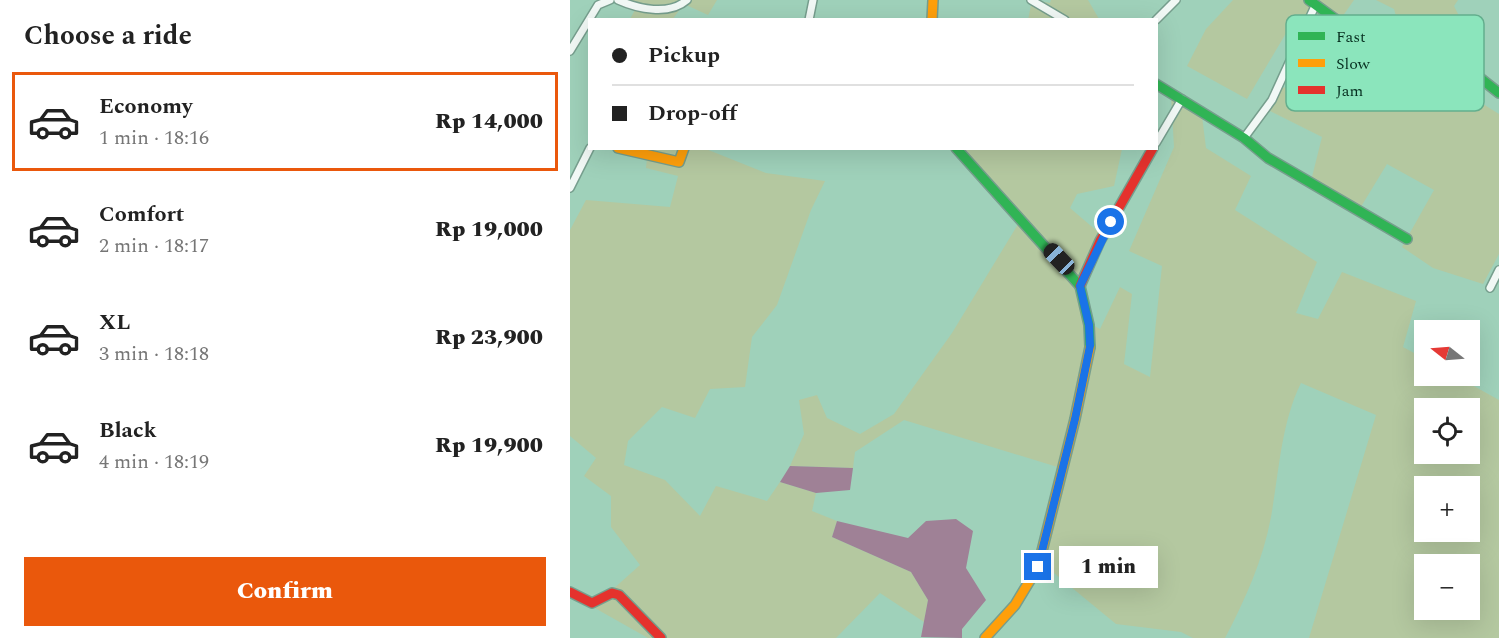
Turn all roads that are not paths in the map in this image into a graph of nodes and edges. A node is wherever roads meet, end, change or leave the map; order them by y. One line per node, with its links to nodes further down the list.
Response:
1 (610, 0): 8 (street)
2 (618, 0): 3 (street)
3 (687, 0)
4 (813, 0): 12 (street)
5 (933, 0): 13 (street)
6 (1031, 0): 14 (street)
7 (1176, 0): 15 (street)
8 (599, 2): 11 (street)
9 (1312, 3): 10 (street)
10 (1332, 15)
11 (590, 18)
12 (809, 18)
13 (932, 18)
14 (1062, 18)
15 (1158, 18)
16 (588, 21): 17 (street)
17 (570, 51)
18 (1286, 66): 23 (street)
19 (1484, 82): 21 (street)
20 (1158, 85): 22 (street)
21 (1499, 93)
22 (1182, 99): 23 (street); 24 (street)
23 (1244, 138): 31 (street)
24 (1158, 140)
25 (589, 150): 30 (street)
26 (627, 150): 27 (street)
27 (683, 150)
28 (959, 150): 33 (street)
29 (1152, 150): 33 (street)
30 (570, 188)
31 (1407, 239)
32 (1499, 270): 34 (street)
33 (1080, 286): 37 (street)
34 (1490, 288)
35 (570, 592): 36 (street)
36 (661, 638)
37 (985, 638)

